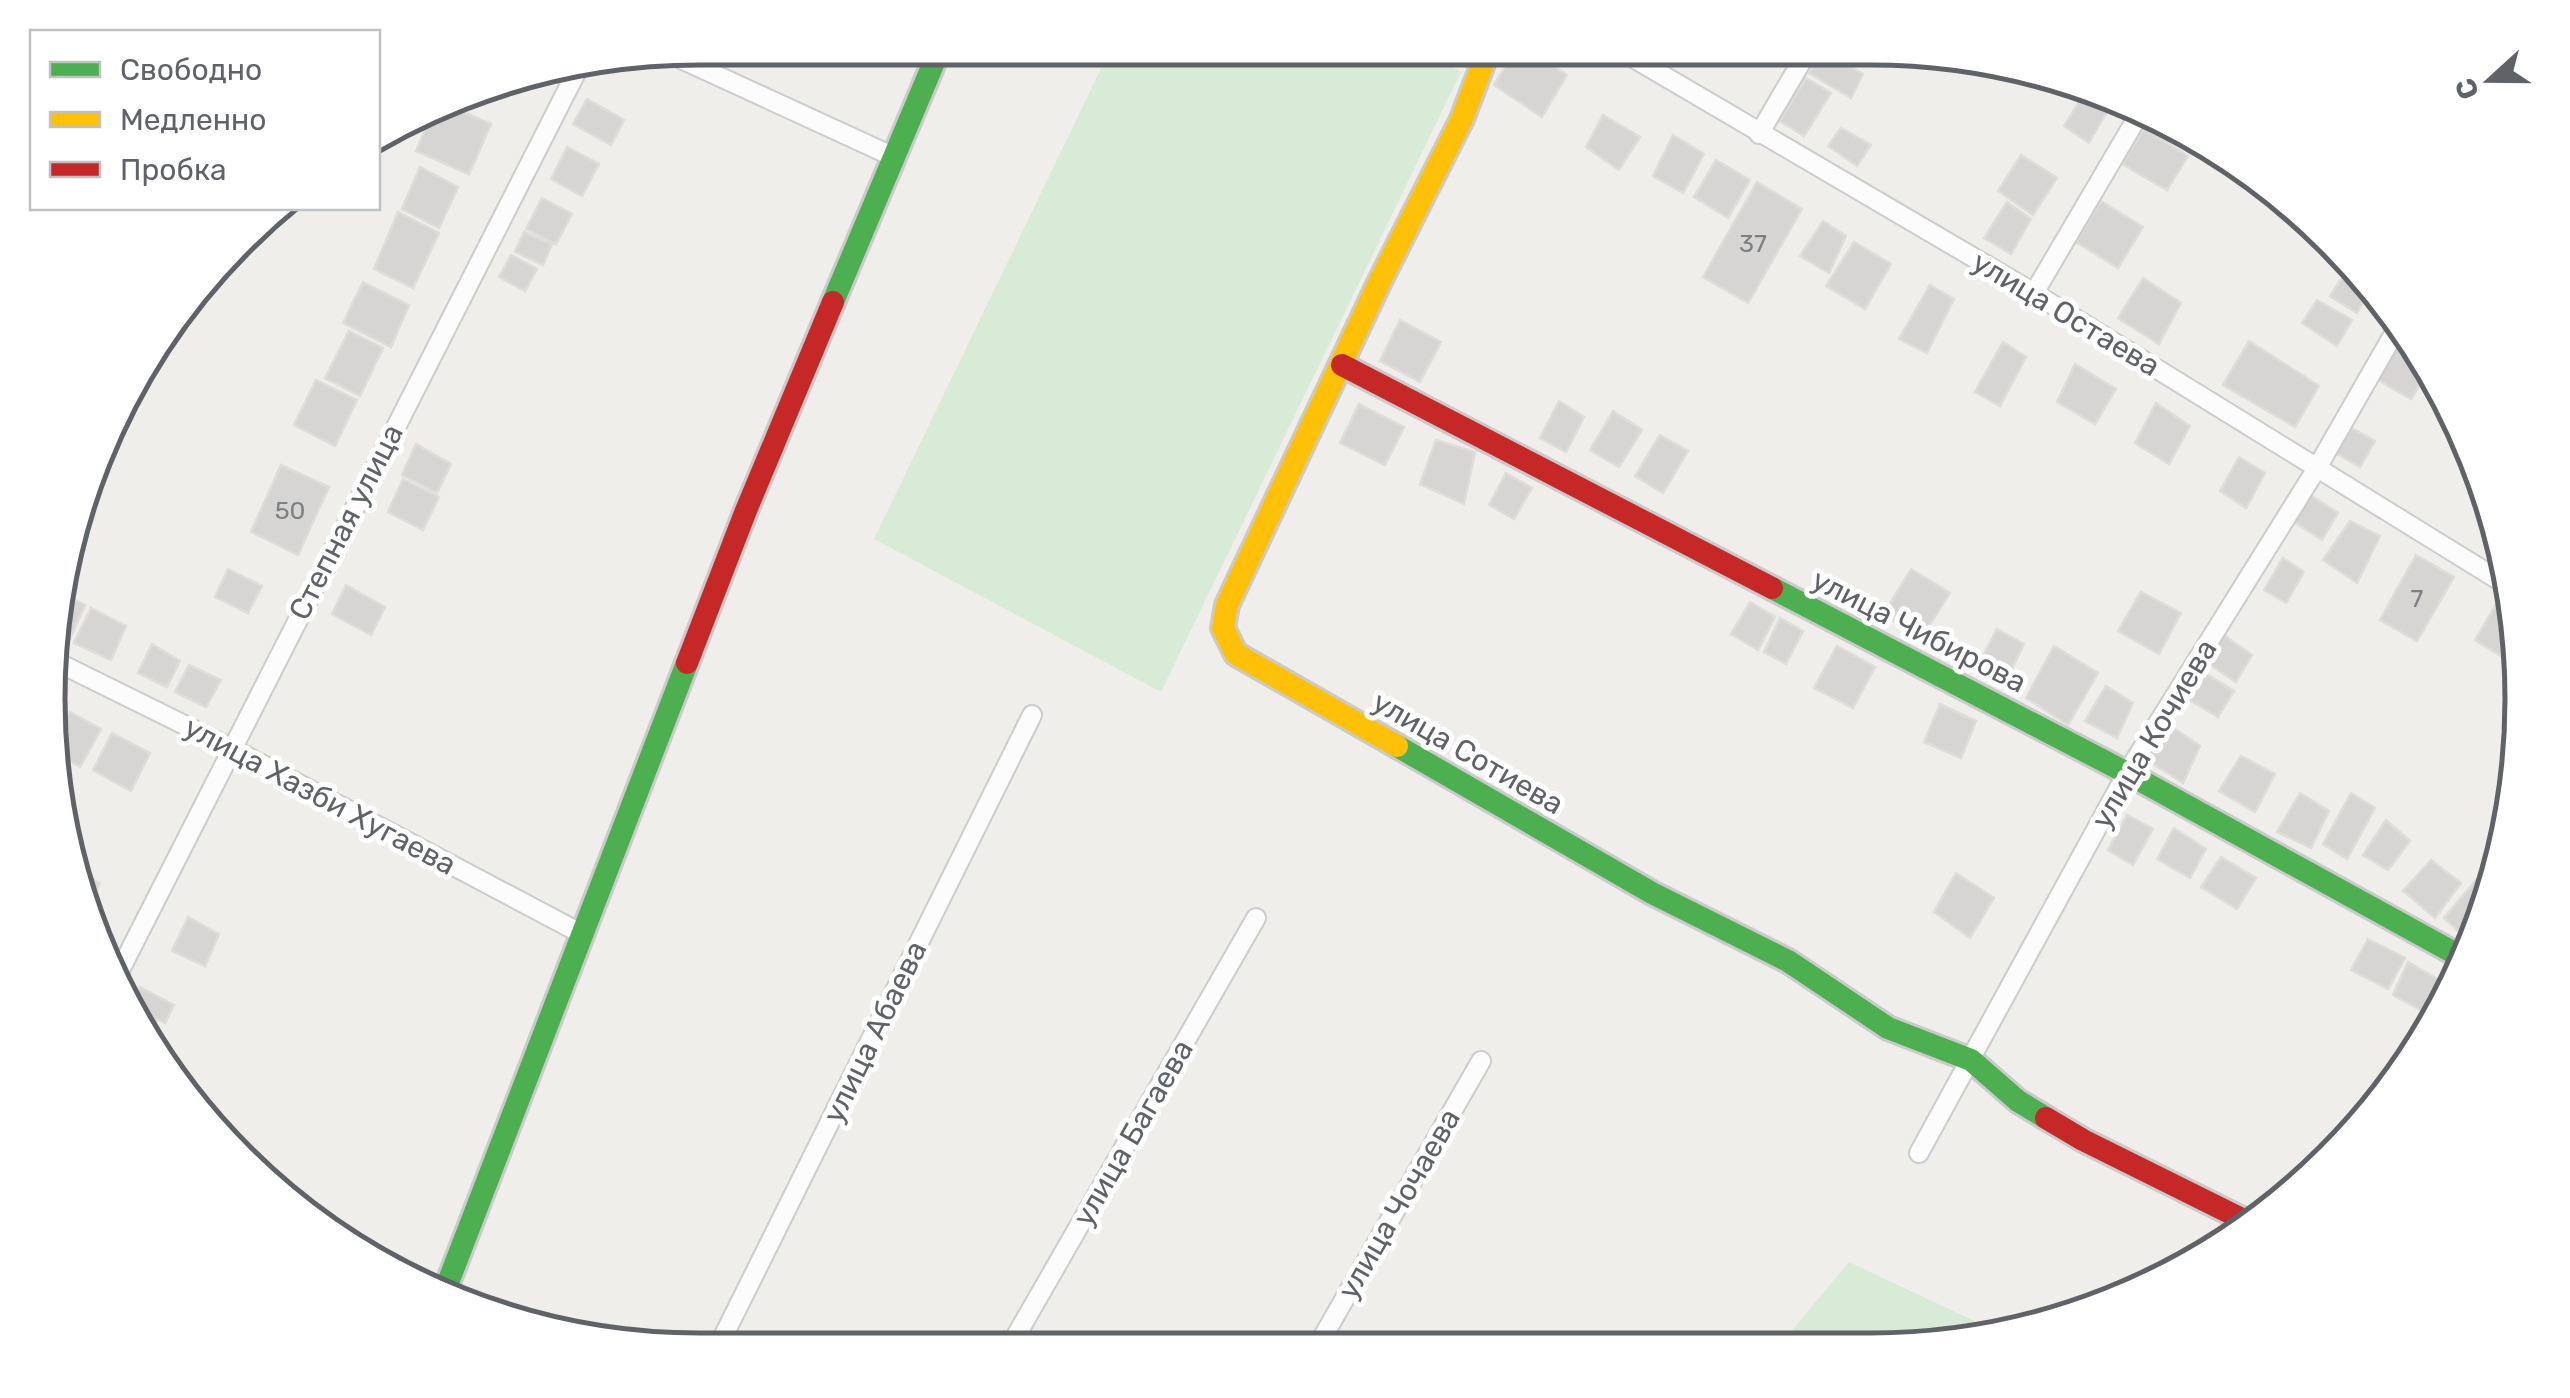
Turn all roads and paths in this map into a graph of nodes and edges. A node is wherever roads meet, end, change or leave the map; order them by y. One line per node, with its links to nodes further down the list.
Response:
1 (694, 65): 9 (street)
2 (932, 65): 9 (street)
3 (1483, 65): 12 (street, улица Сотиева)
4 (1646, 65): 8 (street, улица Остаева)
5 (1800, 65): 8 (street)
6 (573, 77): 17 (street, Степная улица)
7 (2135, 123): 10 (street)
8 (1759, 134): 10 (street, улица Остаева)
9 (892, 156): 20 (street)
10 (2034, 293): 13 (street, улица Остаева)
11 (2391, 337): 13 (street, улица Кочиева)
12 (1342, 364): 18 (street, улица Чибирова); 23 (street, улица Сотиева)
13 (2316, 468): 14 (street, улица Остаева); 18 (street, улица Кочиева)
14 (2493, 577)
15 (66, 666): 17 (street, улица Хазби Хугаева)
16 (1032, 716): 28 (street, улица Абаева)
17 (231, 748): 20 (street, улица Хазби Хугаева); 22 (street, Степная улица)
18 (2127, 773): 21 (street, улица Чибирова); 23 (street, улица Кочиева)
19 (1256, 918): 29 (street, улица Багаева)
20 (582, 934): 27 (street)
21 (2452, 953)
22 (123, 964)
23 (1970, 1060): 25 (street, улица Кочиева); 26 (street, улица Сотиева)
24 (1481, 1061): 30 (street, улица Чочаева)
25 (1920, 1153)
26 (2237, 1216)
27 (448, 1282)
28 (725, 1333)
29 (1018, 1333)
30 (1325, 1333)

